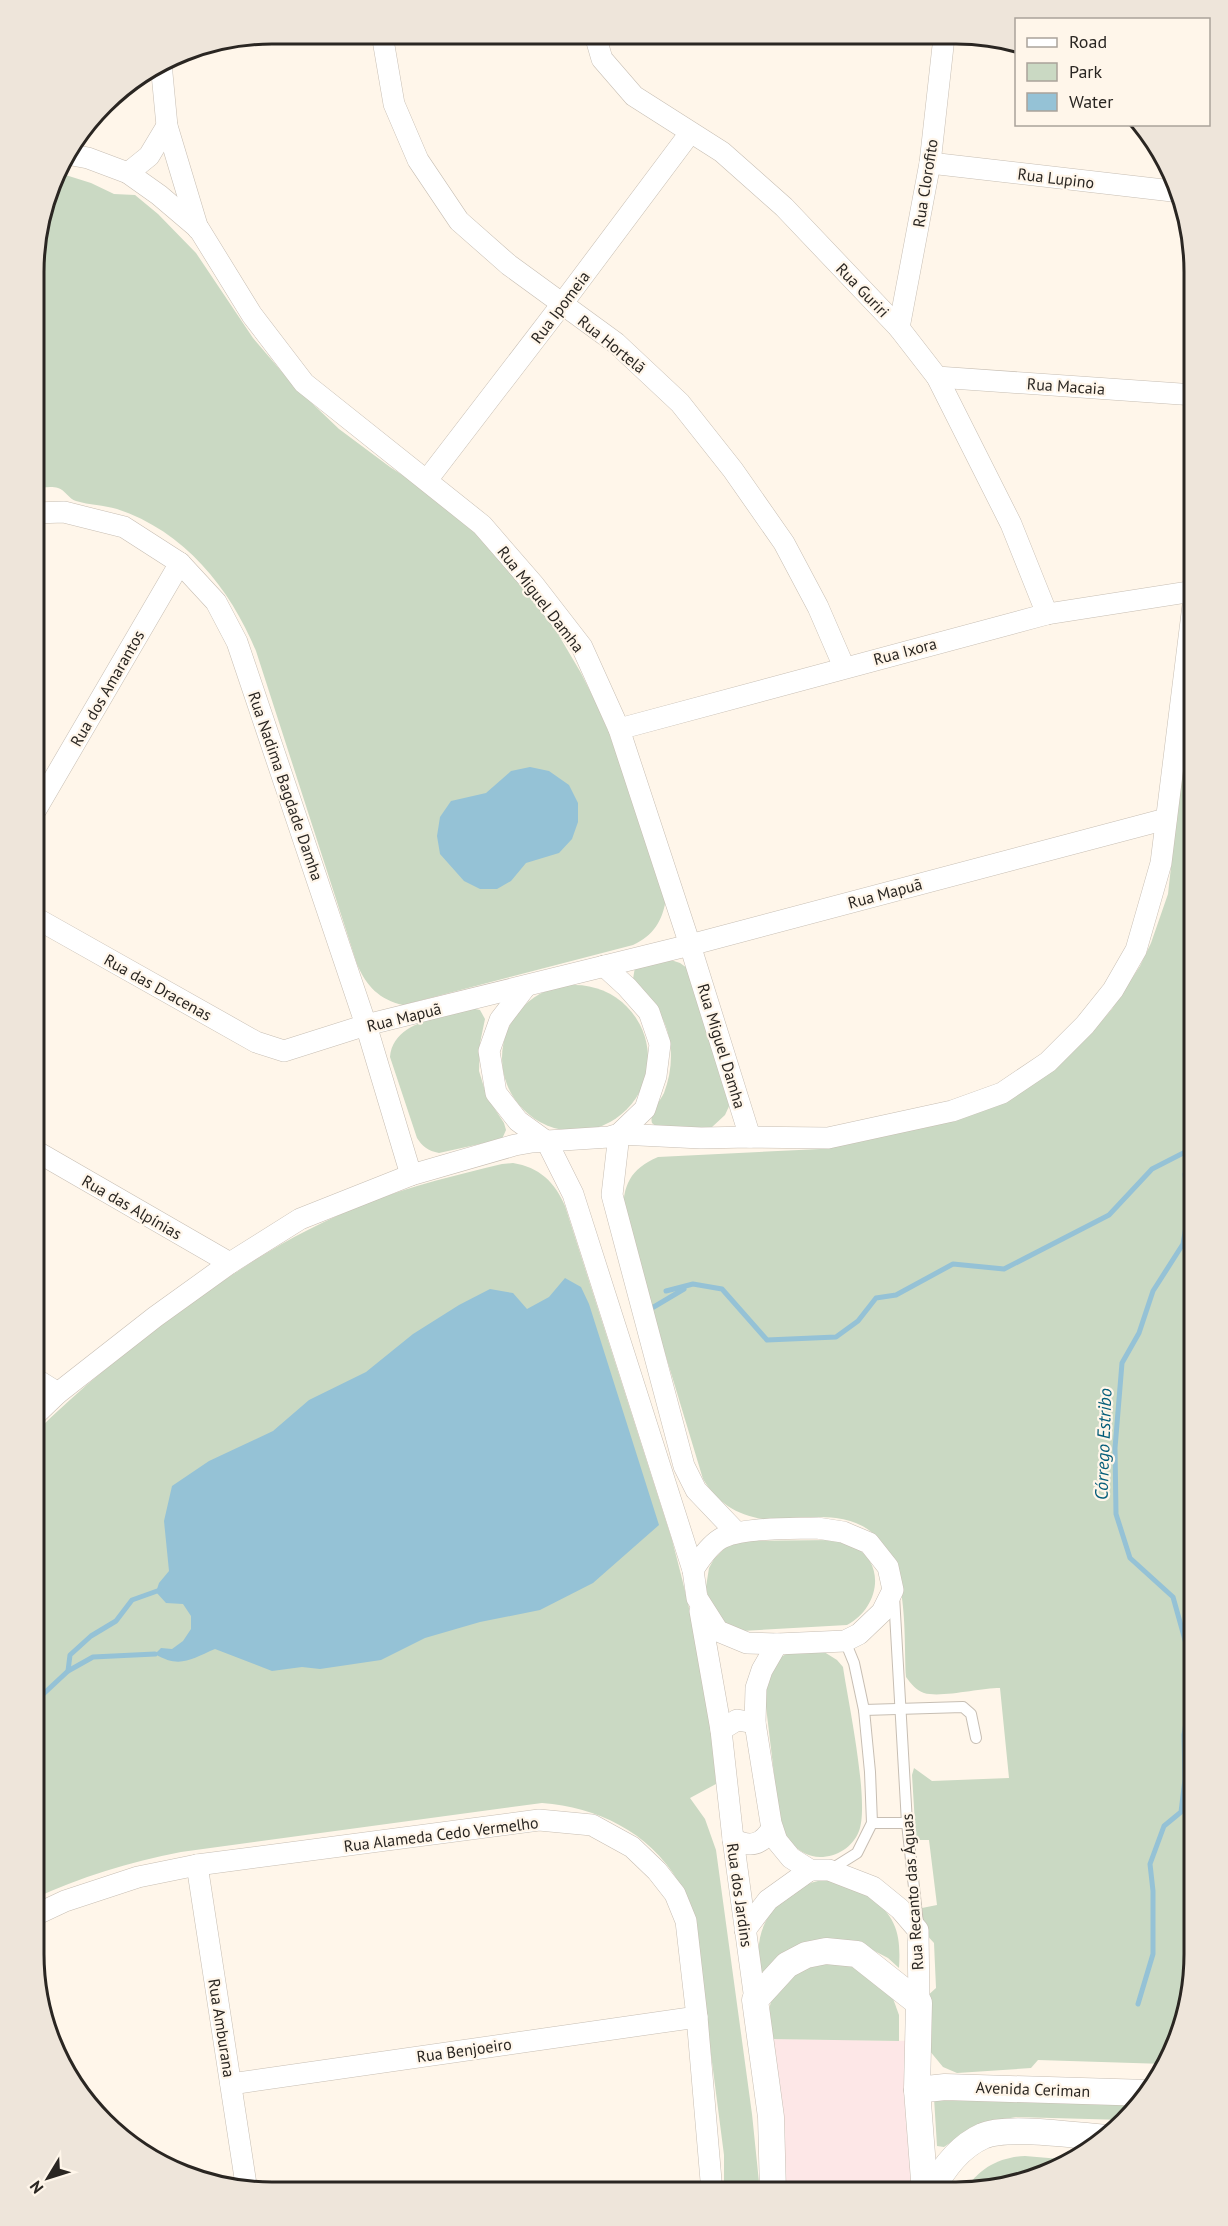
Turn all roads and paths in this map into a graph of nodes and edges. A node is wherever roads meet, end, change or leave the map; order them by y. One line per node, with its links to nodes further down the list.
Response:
1 (384, 44): 12 (street, Rua Hortelã)
2 (598, 44): 6 (street, Rua Guriri)
3 (943, 44): 8 (street, Rua Clorofito)
4 (162, 72): 5 (street, Rua Miguel Damha)
5 (167, 126): 9 (street); 11 (street, Rua Miguel Damha)
6 (690, 133): 12 (street, Rua Ipomeia); 13 (street, Rua Guriri)
7 (75, 156): 9 (street, Rua Miguel Damha)
8 (930, 164): 10 (street, Rua Lupino); 13 (street, Rua Clorofito)
9 (128, 173): 11 (street, Rua Miguel Damha)
10 (1169, 191)
11 (199, 230): 16 (street, Rua Miguel Damha)
12 (562, 304): 16 (street, Rua Ipomeia); 21 (street, Rua Hortelã)
13 (899, 328): 14 (street, Rua Guriri)
14 (937, 377): 15 (street, Rua Macaia); 20 (street, Rua Guriri)
15 (1184, 394)
16 (427, 480): 23 (street, Rua Miguel Damha)
17 (44, 513): 18 (street, Rua Nadima Bagdade Damha)
18 (180, 563): 24 (street, Rua dos Amarantos); 30 (street, Rua Nadima Bagdade Damha)
19 (1184, 592): 20 (street, Rua Ixora)
20 (1047, 614): 21 (street, Rua Ixora)
21 (844, 667): 23 (street, Rua Ixora)
22 (1184, 677): 25 (street)
23 (619, 729): 27 (street, Rua Miguel Damha)
24 (44, 796)
25 (1166, 819): 27 (street, Rua Mapuã); 33 (street)
26 (44, 923): 31 (street, Rua das Dracenas)
27 (690, 945): 28 (street, Rua Mapuã); 33 (street, Rua Miguel Damha)
28 (604, 966): 29 (street); 32 (street)
29 (526, 986): 30 (street, Rua Mapuã); 34 (street)
30 (366, 1025): 31 (street, Rua Mapuã); 36 (street, Rua Nadima Bagdade Damha)
31 (284, 1051)
32 (619, 1134): 33 (street); 34 (street); 41 (street)
33 (750, 1137)
34 (540, 1142): 36 (street); 42 (street)
35 (44, 1156): 37 (street, Rua das Alpínias)
36 (411, 1175): 37 (street)
37 (230, 1263): 39 (street)
38 (44, 1384): 39 (street)
39 (58, 1393): 40 (street)
40 (44, 1406)
41 (736, 1532): 42 (street); 43 (street)
42 (693, 1570): 44 (street)
43 (893, 1590): 45 (street); 47 (lane, Rua Recanto das Águas)
44 (697, 1598): 46 (street); 50 (street, Rua dos Jardins)
45 (845, 1641): 46 (street); 48 (lane)
46 (777, 1644): 49 (street)
47 (902, 1709): 48 (lane); 51 (lane); 53 (lane, Rua Recanto das Águas)
48 (864, 1710): 52 (lane)
49 (755, 1723): 50 (street); 54 (street)
50 (721, 1730): 55 (street, Rua dos Jardins)
51 (976, 1738)
52 (872, 1823): 53 (lane); 57 (lane)
53 (907, 1823): 60 (lane, Rua Recanto das Águas)
54 (772, 1828): 55 (street); 57 (street)
55 (732, 1839): 59 (street, Rua dos Jardins)
56 (197, 1865): 58 (street, Rua Alameda Cedo Vermelho); 63 (street, Rua Alameda Cedo Vermelho); 64 (street, Rua Amburana)
57 (820, 1870): 59 (street); 60 (street)
58 (44, 1911)
59 (745, 1930): 61 (street, Rua dos Jardins)
60 (918, 1930): 62 (street, Rua Recanto das Águas)
61 (755, 2000): 62 (street); 70 (street, Rua dos Jardins)
62 (918, 2003): 65 (street, Rua Recanto das Águas)
63 (697, 2016): 64 (street, Rua Benjoeiro); 69 (street, Rua Alameda Cedo Vermelho)
64 (231, 2084): 68 (street, Rua Amburana)
65 (917, 2090): 66 (street, Avenida Ceriman); 71 (street, Rua Recanto das Águas)
66 (1137, 2093)
67 (1092, 2137): 72 (street)
68 (246, 2181)
69 (711, 2182)
70 (773, 2182)
71 (924, 2182)
72 (936, 2182)

